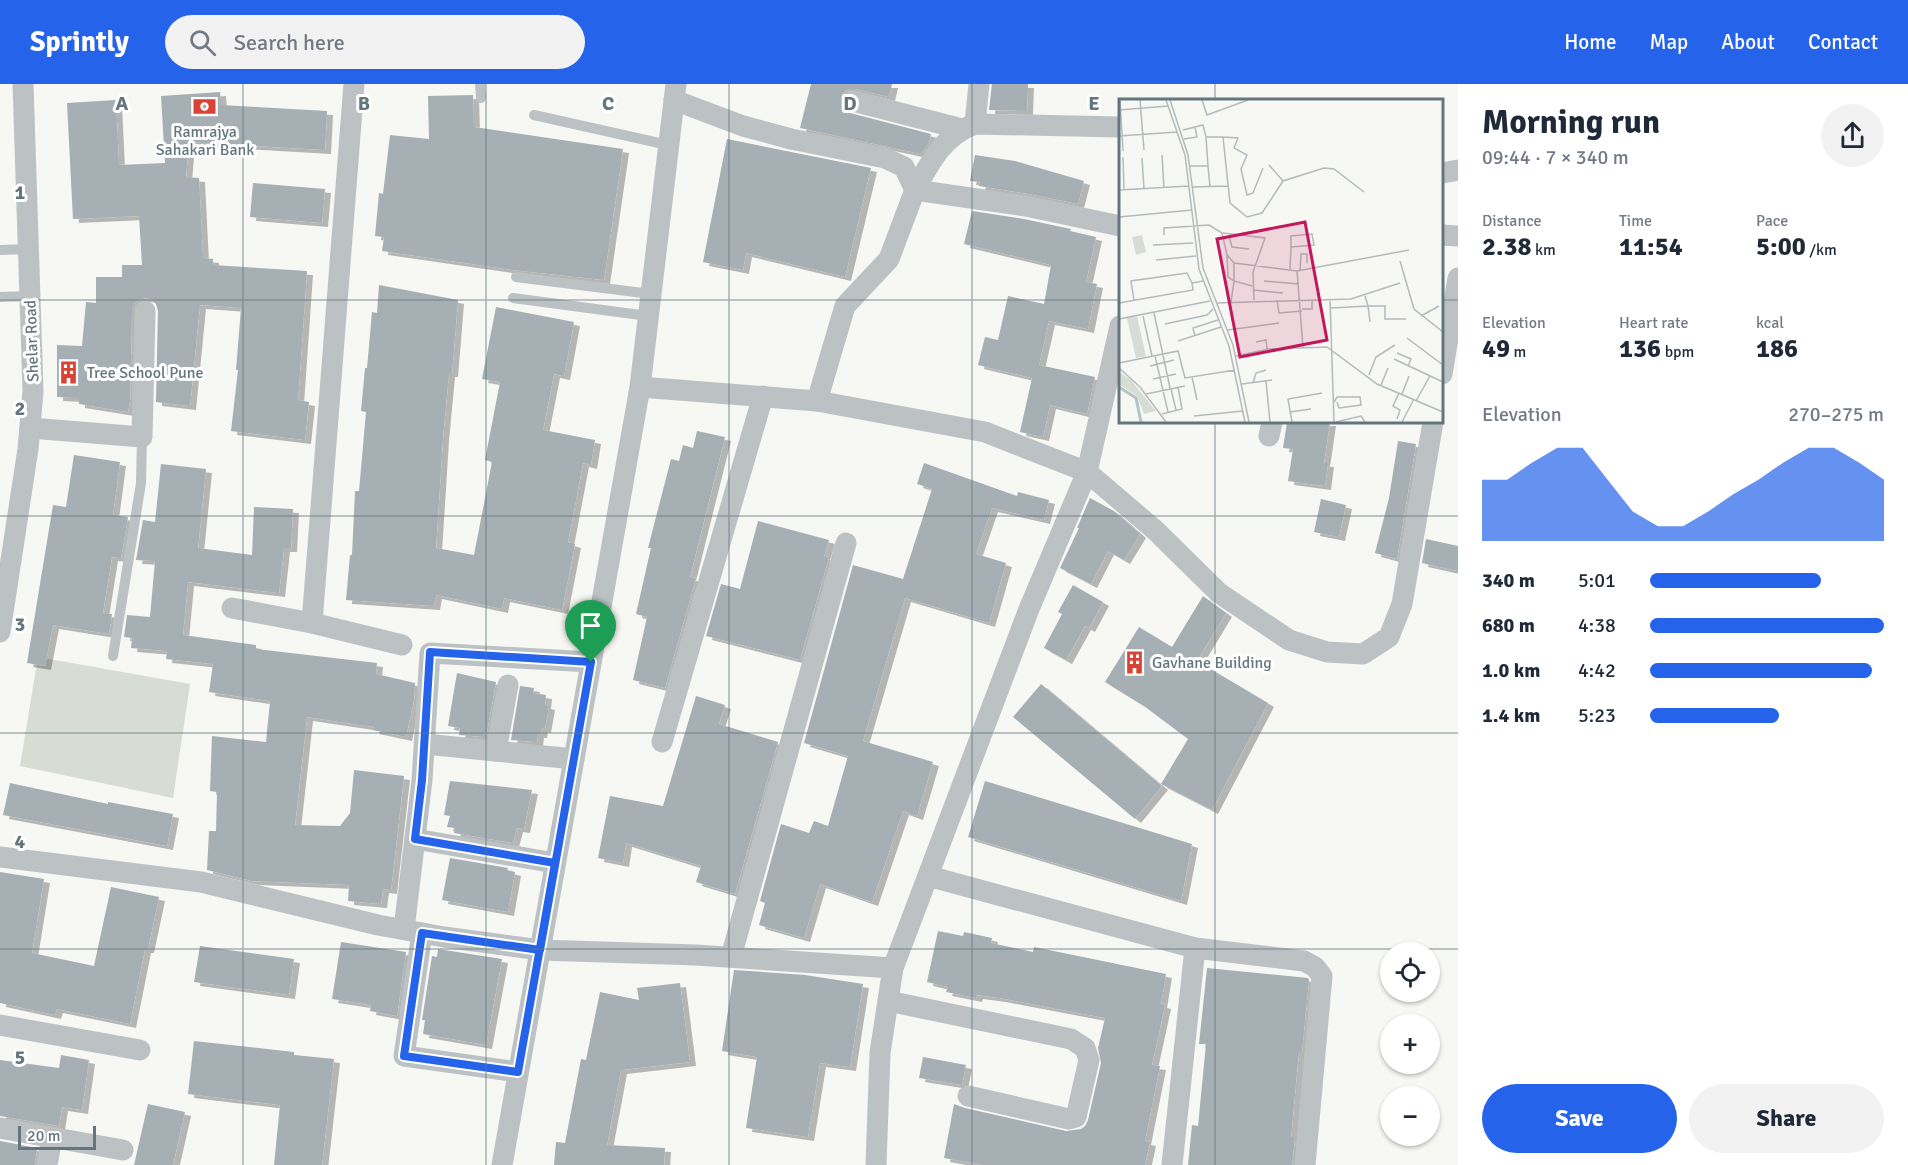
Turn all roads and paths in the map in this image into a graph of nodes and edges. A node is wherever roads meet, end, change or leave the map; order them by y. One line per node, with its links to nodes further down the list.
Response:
1 (23, 84): 18 (street, Shelar Road)
2 (354, 84): 40 (street)
3 (480, 84): 6 (lane)
4 (979, 84): 9 (street)
5 (675, 92): 11 (street); 14 (street)
6 (481, 98)
7 (853, 101): 9 (street)
8 (534, 115): 11 (lane)
9 (969, 126): 10 (street); 14 (street)
10 (1119, 127)
11 (668, 145): 22 (street)
12 (1458, 170): 13 (street)
13 (1443, 173)
14 (915, 190): 15 (street); 32 (street)
15 (1119, 226)
16 (1443, 235): 17 (street)
17 (1458, 236)
18 (28, 249): 19 (lane); 23 (street, Shelar Road)
19 (0, 250)
20 (516, 277): 22 (lane)
21 (1458, 278): 29 (street)
22 (651, 294): 27 (street)
23 (30, 296): 24 (lane); 34 (street, Shelar Road)
24 (0, 297)
25 (513, 298): 27 (lane)
26 (145, 311): 35 (street)
27 (648, 316): 30 (street)
28 (1119, 331): 36 (street)
29 (1443, 368)
30 (640, 387): 31 (street); 44 (street)
31 (763, 396): 32 (street); 46 (street)
32 (817, 401): 36 (street)
33 (1433, 423): 36 (street)
34 (30, 428): 35 (street); 38 (street, Shelar Road)
35 (142, 437): 43 (lane)
36 (1088, 472): 53 (street)
37 (846, 543): 57 (street)
38 (5, 569): 41 (street, Shelar Road)
39 (232, 608): 40 (street)
40 (312, 623): 42 (street)
41 (0, 632)
42 (402, 645)
43 (113, 656)
44 (591, 662): 47 (street); 49 (street)
45 (508, 685): 48 (street)
46 (662, 741)
47 (425, 744): 48 (street); 50 (street)
48 (496, 751): 49 (street)
49 (574, 759): 52 (street)
50 (415, 839): 52 (street); 54 (street)
51 (0, 857): 54 (street)
52 (555, 863): 56 (street)
53 (928, 876): 55 (street); 58 (street)
54 (413, 931): 56 (street); 62 (street)
55 (1195, 948): 70 (street); 71 (street)
56 (540, 950): 57 (street); 62 (street)
57 (731, 957): 58 (street)
58 (893, 968): 59 (street)
59 (888, 1001): 63 (street); 69 (street)
60 (0, 1025): 61 (street)
61 (140, 1050)
62 (518, 1072): 68 (street)
63 (968, 1096)
64 (0, 1128): 65 (street)
65 (52, 1137): 66 (street); 67 (street)
66 (123, 1150)
67 (46, 1165)
68 (502, 1165)
69 (876, 1165)
70 (1172, 1165)
71 (1305, 1165)

